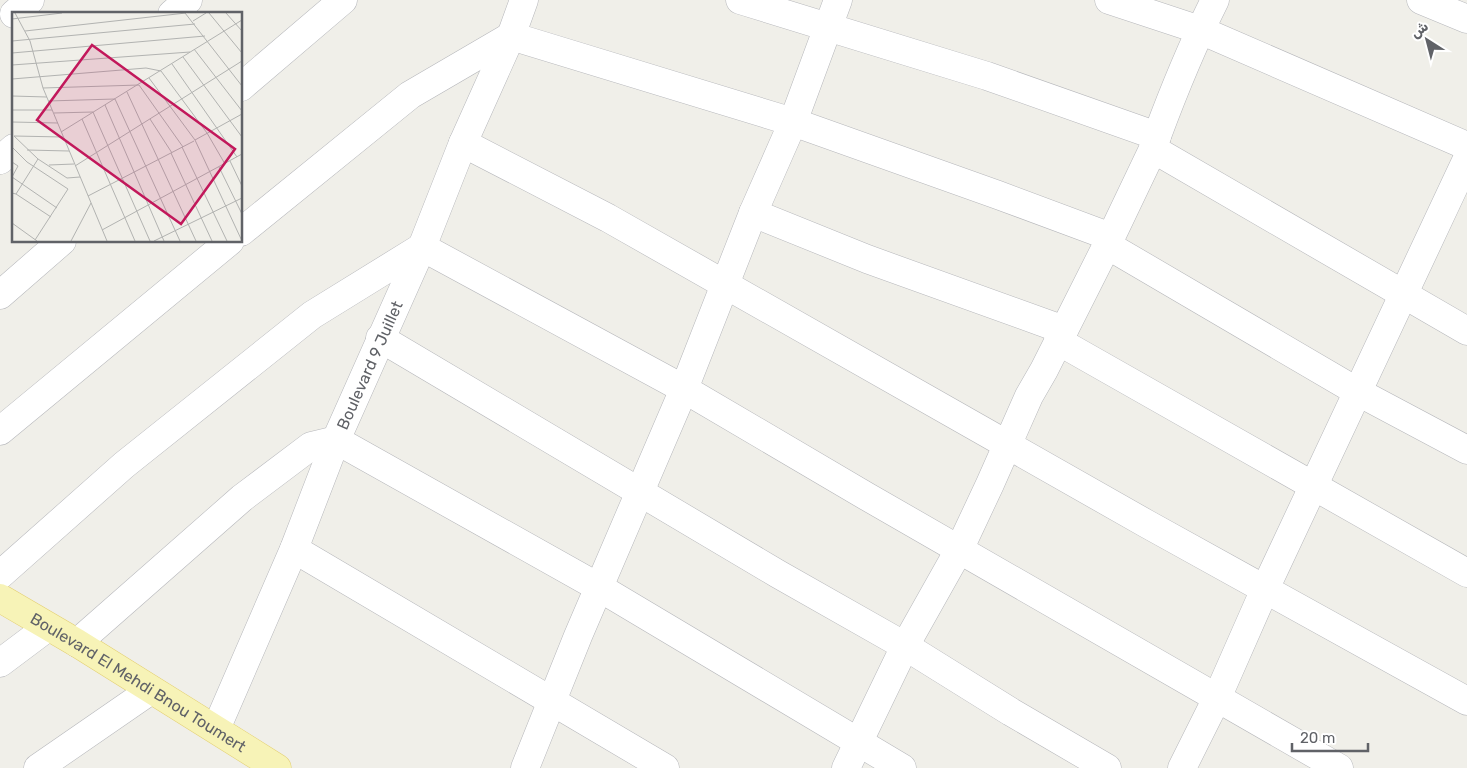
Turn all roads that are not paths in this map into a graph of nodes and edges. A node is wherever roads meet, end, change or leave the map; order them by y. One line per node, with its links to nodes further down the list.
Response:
1 (30, 0): 10 (street)
2 (188, 0): 11 (street)
3 (343, 0): 18 (street)
4 (524, 0): 17 (street, Boulevard 9 Juillet)
5 (740, 0): 15 (street)
6 (838, 0): 15 (street)
7 (1109, 0): 16 (street)
8 (1215, 0): 16 (street)
9 (1421, 0): 13 (street)
10 (16, 12)
11 (174, 12)
12 (12, 16): 14 (street)
13 (1467, 19)
14 (0, 26)
15 (828, 27): 19 (street); 20 (street)
16 (1200, 30): 20 (street); 22 (street)
17 (511, 36): 19 (street); 21 (street, Boulevard 9 Juillet); 28 (street)
18 (242, 86)
19 (792, 122): 27 (street); 29 (street)
20 (1155, 143): 29 (street); 34 (street)
21 (463, 144): 32 (street, Boulevard 9 Juillet); 33 (street)
22 (1467, 146)
23 (12, 150): 25 (street)
24 (1467, 158): 26 (street)
25 (0, 160)
26 (1457, 209): 34 (street)
27 (753, 213): 33 (street); 37 (street)
28 (242, 231)
29 (1109, 241): 37 (street); 40 (street)
30 (61, 242): 35 (street)
31 (229, 242): 41 (street)
32 (422, 247): 38 (street, Boulevard 9 Juillet); 39 (street); 50 (street)
33 (726, 285): 39 (street); 43 (street)
34 (1405, 294): 36 (street); 40 (street)
35 (0, 295)
36 (1467, 331)
37 (1061, 335): 43 (street); 45 (street)
38 (380, 338): 42 (street, Boulevard 9 Juillet); 46 (street)
39 (684, 389): 46 (street); 48 (street)
40 (1358, 392): 44 (street); 45 (street)
41 (0, 431)
42 (336, 440): 47 (street, Boulevard 9 Juillet); 51 (street); 55 (street)
43 (1008, 445): 48 (street); 52 (street)
44 (1467, 450)
45 (1314, 487): 49 (street); 52 (street)
46 (641, 492): 51 (street); 56 (street)
47 (294, 549): 60 (street); 62 (street, Boulevard 9 Juillet)
48 (959, 550): 56 (street); 59 (street)
49 (1467, 573)
50 (0, 575)
51 (600, 588): 60 (street); 63 (street)
52 (1265, 589): 59 (street); 61 (street)
53 (0, 598): 54 (main road, Boulevard El Mehdi Bnou Toumert)
54 (48, 627): 55 (main road, Boulevard El Mehdi Bnou Toumert); 57 (street)
55 (78, 643): 58 (main road, Boulevard El Mehdi Bnou Toumert)
56 (905, 646): 63 (street); 70 (street)
57 (0, 662)
58 (151, 690): 62 (main road, Boulevard El Mehdi Bnou Toumert); 65 (street)
59 (1217, 698): 71 (street); 72 (street)
60 (552, 700): 66 (street); 67 (street)
61 (1467, 702)
62 (216, 729): 64 (main road, Boulevard El Mehdi Bnou Toumert)
63 (858, 741): 68 (street); 69 (street)
64 (260, 764)
65 (38, 768)
66 (525, 768)
67 (665, 768)
68 (846, 768)
69 (902, 768)
70 (1107, 768)
71 (1182, 768)
72 (1339, 768)

